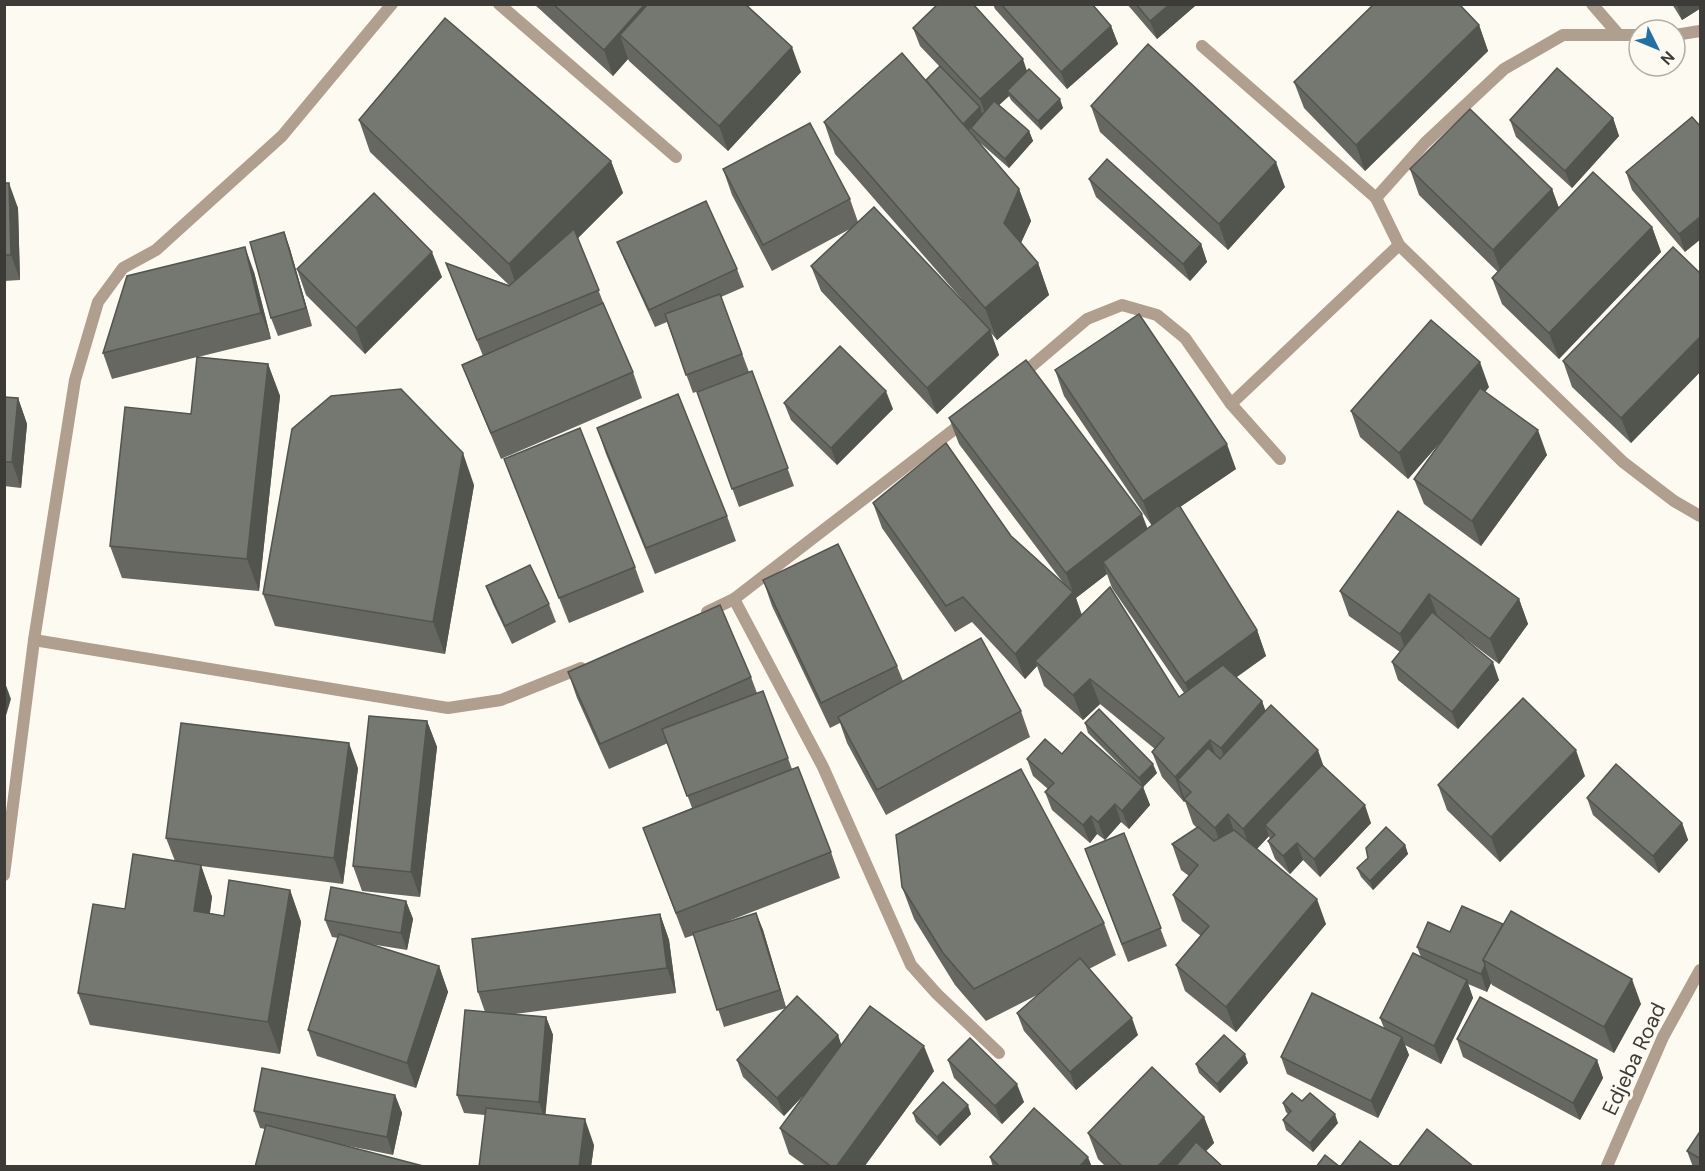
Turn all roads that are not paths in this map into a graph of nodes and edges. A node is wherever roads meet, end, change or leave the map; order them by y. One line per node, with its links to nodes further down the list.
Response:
1 (392, 4): 17 (street)
2 (499, 4): 7 (street)
3 (1592, 4): 4 (street)
4 (1619, 35): 5 (street); 8 (street)
5 (1627, 35)
6 (1202, 46): 8 (street)
7 (676, 157)
8 (1376, 198): 9 (street)
9 (1399, 245): 11 (street); 14 (street)
10 (1015, 381): 11 (street)
11 (1231, 404): 13 (street)
12 (979, 411): 15 (street)
13 (1280, 459)
14 (1701, 516)
15 (734, 599): 16 (street); 21 (street)
16 (694, 618)
17 (34, 640): 18 (street); 19 (street)
18 (590, 664)
19 (4, 875)
20 (1701, 970): 22 (street, Edjeba Road)
21 (999, 1053)
22 (1607, 1167)

